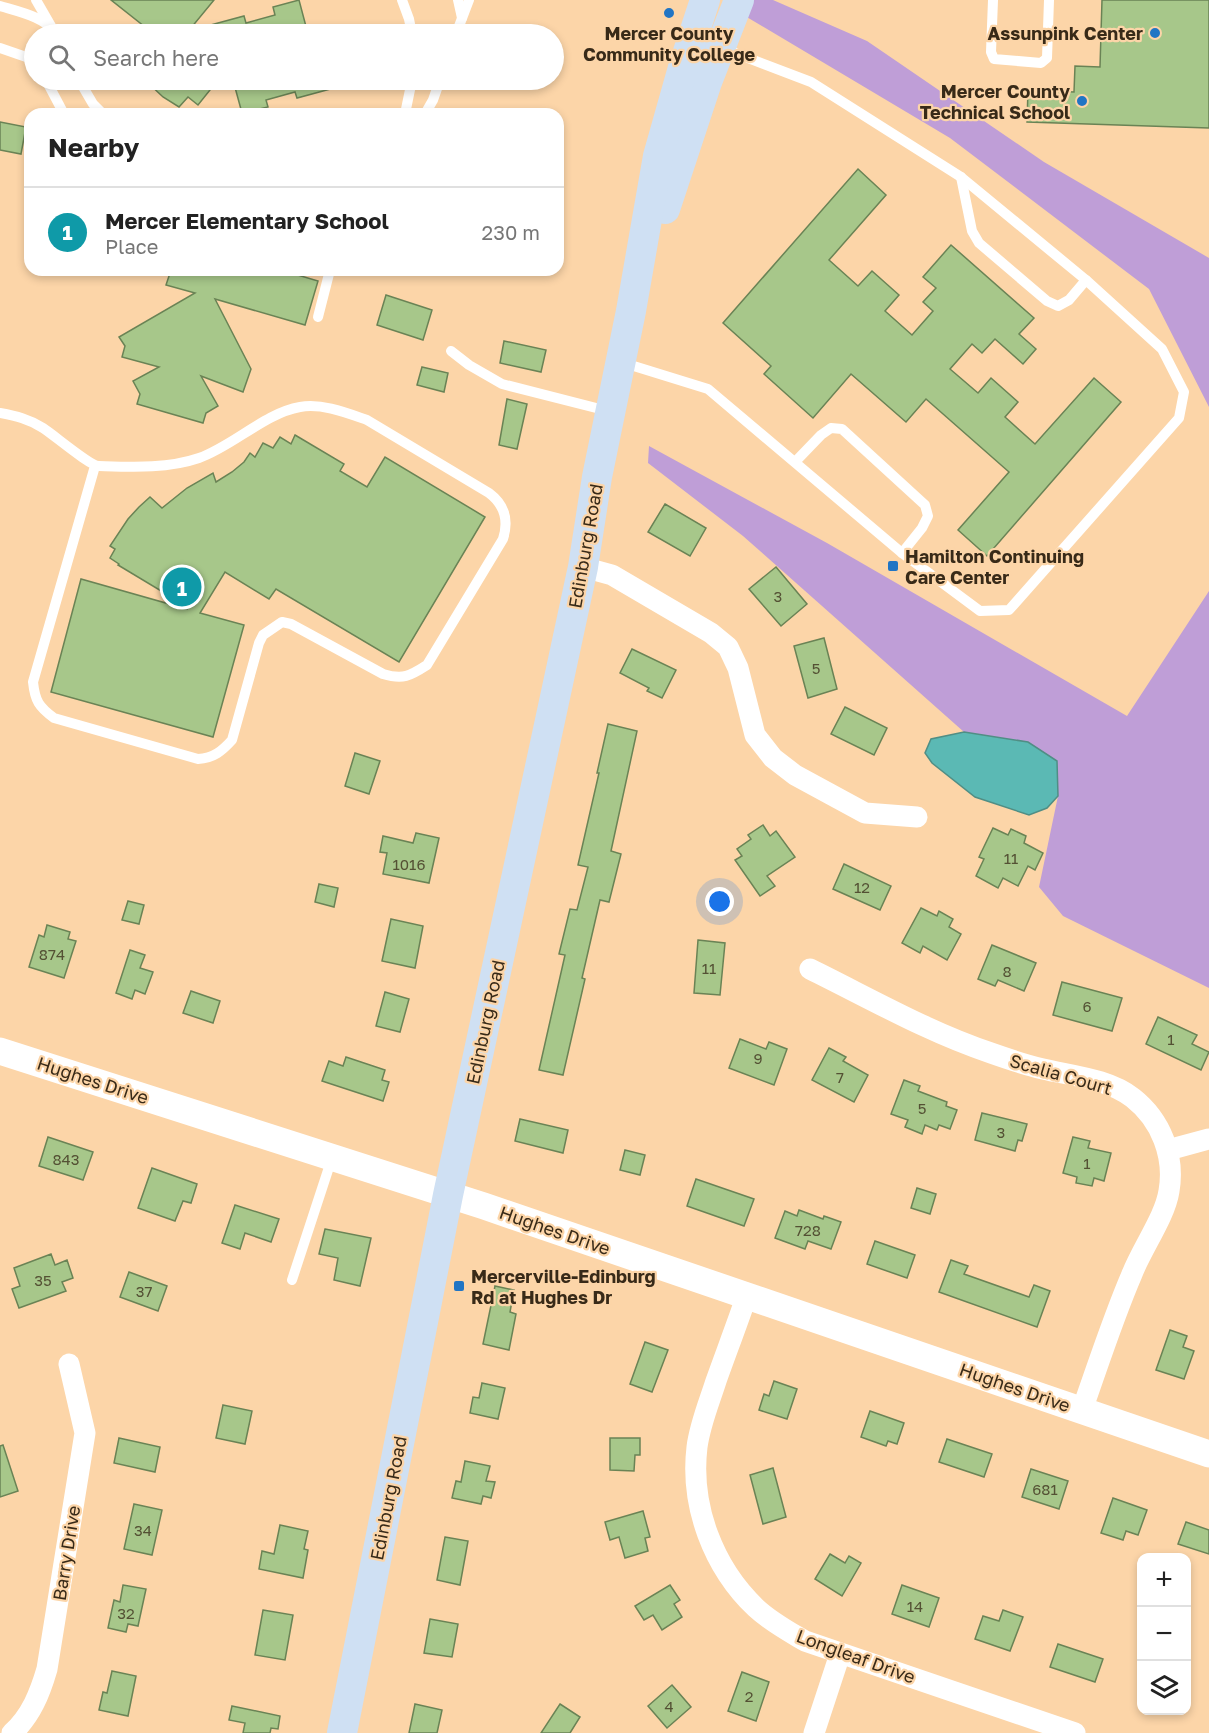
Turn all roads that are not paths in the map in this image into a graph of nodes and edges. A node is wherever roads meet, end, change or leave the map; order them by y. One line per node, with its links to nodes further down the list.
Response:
1 (36, 0): 12 (lane)
2 (402, 0): 13 (lane)
3 (458, 0): 10 (lane)
4 (469, 0): 10 (lane)
5 (705, 0): 29 (main road, Edinburg Road)
6 (739, 0): 15 (main road, Edinburg Road)
7 (993, 0): 8 (lane)
8 (1049, 0)
9 (0, 6): 11 (lane)
10 (462, 18): 14 (lane)
11 (44, 24)
12 (50, 24)
13 (409, 24)
14 (460, 24)
15 (720, 47): 26 (lane); 29 (main road, Edinburg Road)
16 (0, 48): 17 (lane)
17 (24, 56)
18 (51, 90): 22 (lane)
19 (85, 90): 23 (lane)
20 (410, 90): 24 (lane)
21 (436, 90): 25 (lane)
22 (61, 108)
23 (97, 108)
24 (406, 108)
25 (428, 108)
26 (961, 177): 28 (lane); 28 (lane)
27 (328, 276): 30 (lane)
28 (1086, 280): 37 (lane)
29 (631, 311): 32 (main road, Edinburg Road)
30 (318, 317)
31 (451, 351): 33 (lane)
32 (621, 362): 33 (main road, Edinburg Road); 35 (lane)
33 (611, 412): 38 (main road, Edinburg Road)
34 (0, 413): 36 (lane)
35 (795, 462): 37 (lane); 37 (lane)
36 (95, 466): 36 (lane)
37 (902, 553)
38 (583, 567): 39 (street); 45 (main road, Edinburg Road)
39 (917, 817)
40 (810, 969): 43 (street, Scalia Court)
41 (0, 1051): 44 (street, Hughes Drive)
42 (1209, 1139): 43 (street)
43 (1168, 1150): 49 (street, Scalia Court)
44 (332, 1158): 45 (street, Hughes Drive); 46 (lane)
45 (448, 1195): 47 (street, Hughes Drive); 53 (main road, Edinburg Road)
46 (292, 1280)
47 (747, 1295): 49 (street, Hughes Drive); 51 (street, Longleaf Drive)
48 (69, 1364): 52 (street, Barry Drive)
49 (1082, 1410): 50 (street, Hughes Drive)
50 (1209, 1454)
51 (840, 1653): 54 (street); 55 (street, Longleaf Drive)
52 (12, 1733)
53 (342, 1733)
54 (814, 1733)
55 (1076, 1733)

